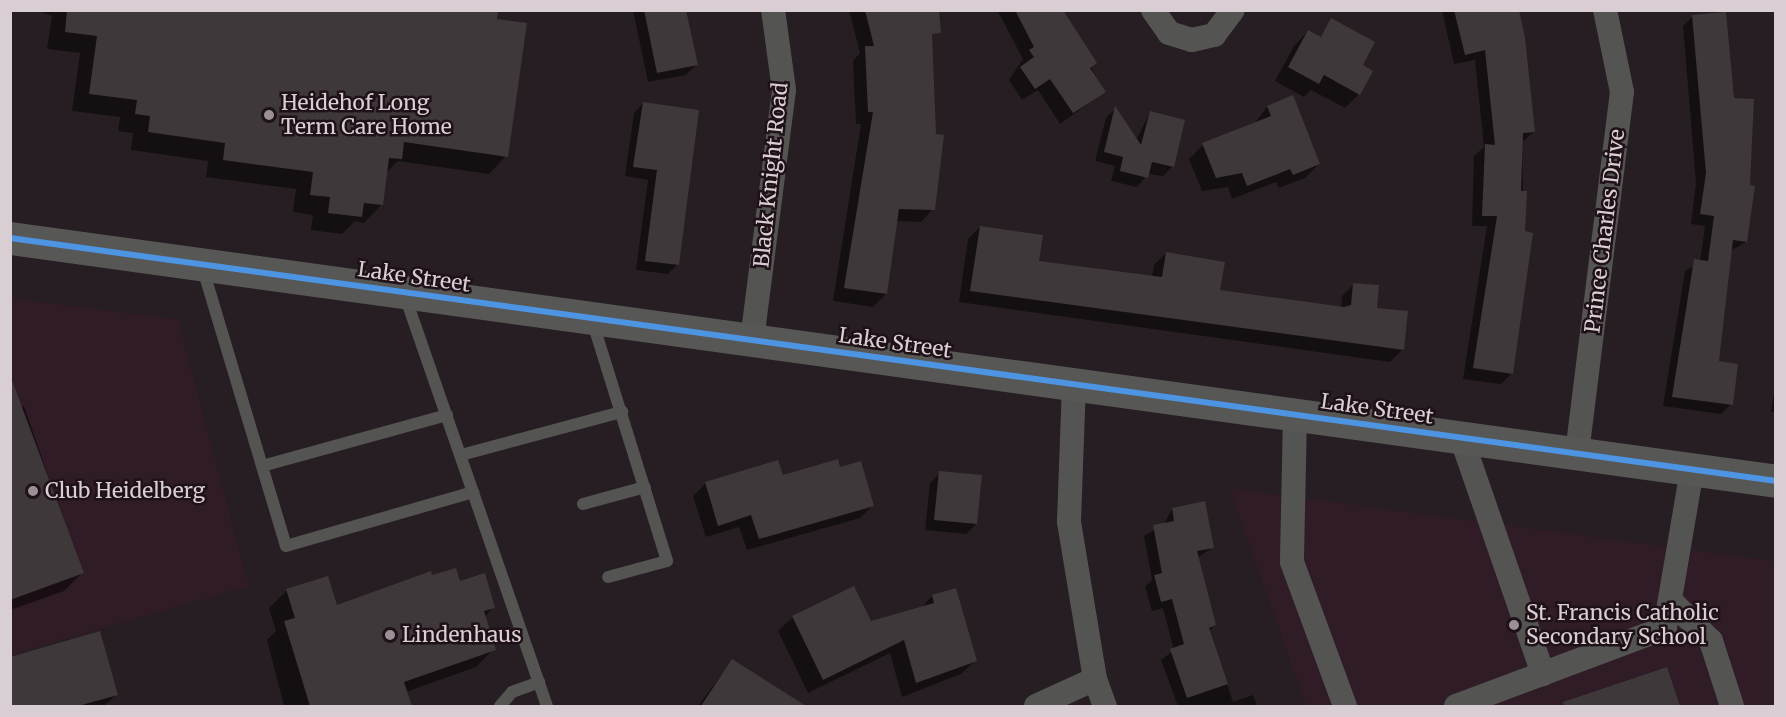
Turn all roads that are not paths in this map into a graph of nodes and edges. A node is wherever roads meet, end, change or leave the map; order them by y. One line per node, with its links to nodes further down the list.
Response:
1 (773, 10): 9 (street, Black Knight Road)
2 (1153, 10): 3 (street)
3 (1233, 10)
4 (1605, 10): 15 (street, Prince Charles Drive)
5 (10, 238): 6 (main road, Lake Street)
6 (202, 265): 7 (main road, Lake Street); 17 (lane)
7 (404, 292): 8 (main road, Lake Street); 12 (lane)
8 (591, 318): 9 (main road, Lake Street); 11 (lane)
9 (752, 340): 10 (main road, Lake Street)
10 (1074, 384): 13 (main road, Lake Street); 26 (street)
11 (622, 412): 16 (lane); 20 (lane)
12 (447, 415): 16 (lane); 17 (lane)
13 (1294, 415): 14 (main road, Lake Street); 32 (street)
14 (1461, 437): 15 (main road, Lake Street); 25 (street)
15 (1577, 453): 18 (main road, Lake Street)
16 (461, 455): 21 (lane)
17 (262, 466): 21 (lane)
18 (1692, 470): 19 (main road, Lake Street); 24 (street)
19 (1776, 481)
20 (645, 487): 22 (lane); 23 (lane)
21 (473, 492): 27 (lane)
22 (583, 504)
23 (608, 577)
24 (1670, 600): 25 (street); 34 (street)
25 (1543, 674): 33 (street)
26 (1095, 679): 30 (street); 31 (street)
27 (539, 682): 28 (lane); 29 (lane)
28 (500, 706)
29 (548, 706)
30 (1036, 706)
31 (1105, 706)
32 (1345, 706)
33 (1456, 706)
34 (1732, 706)

